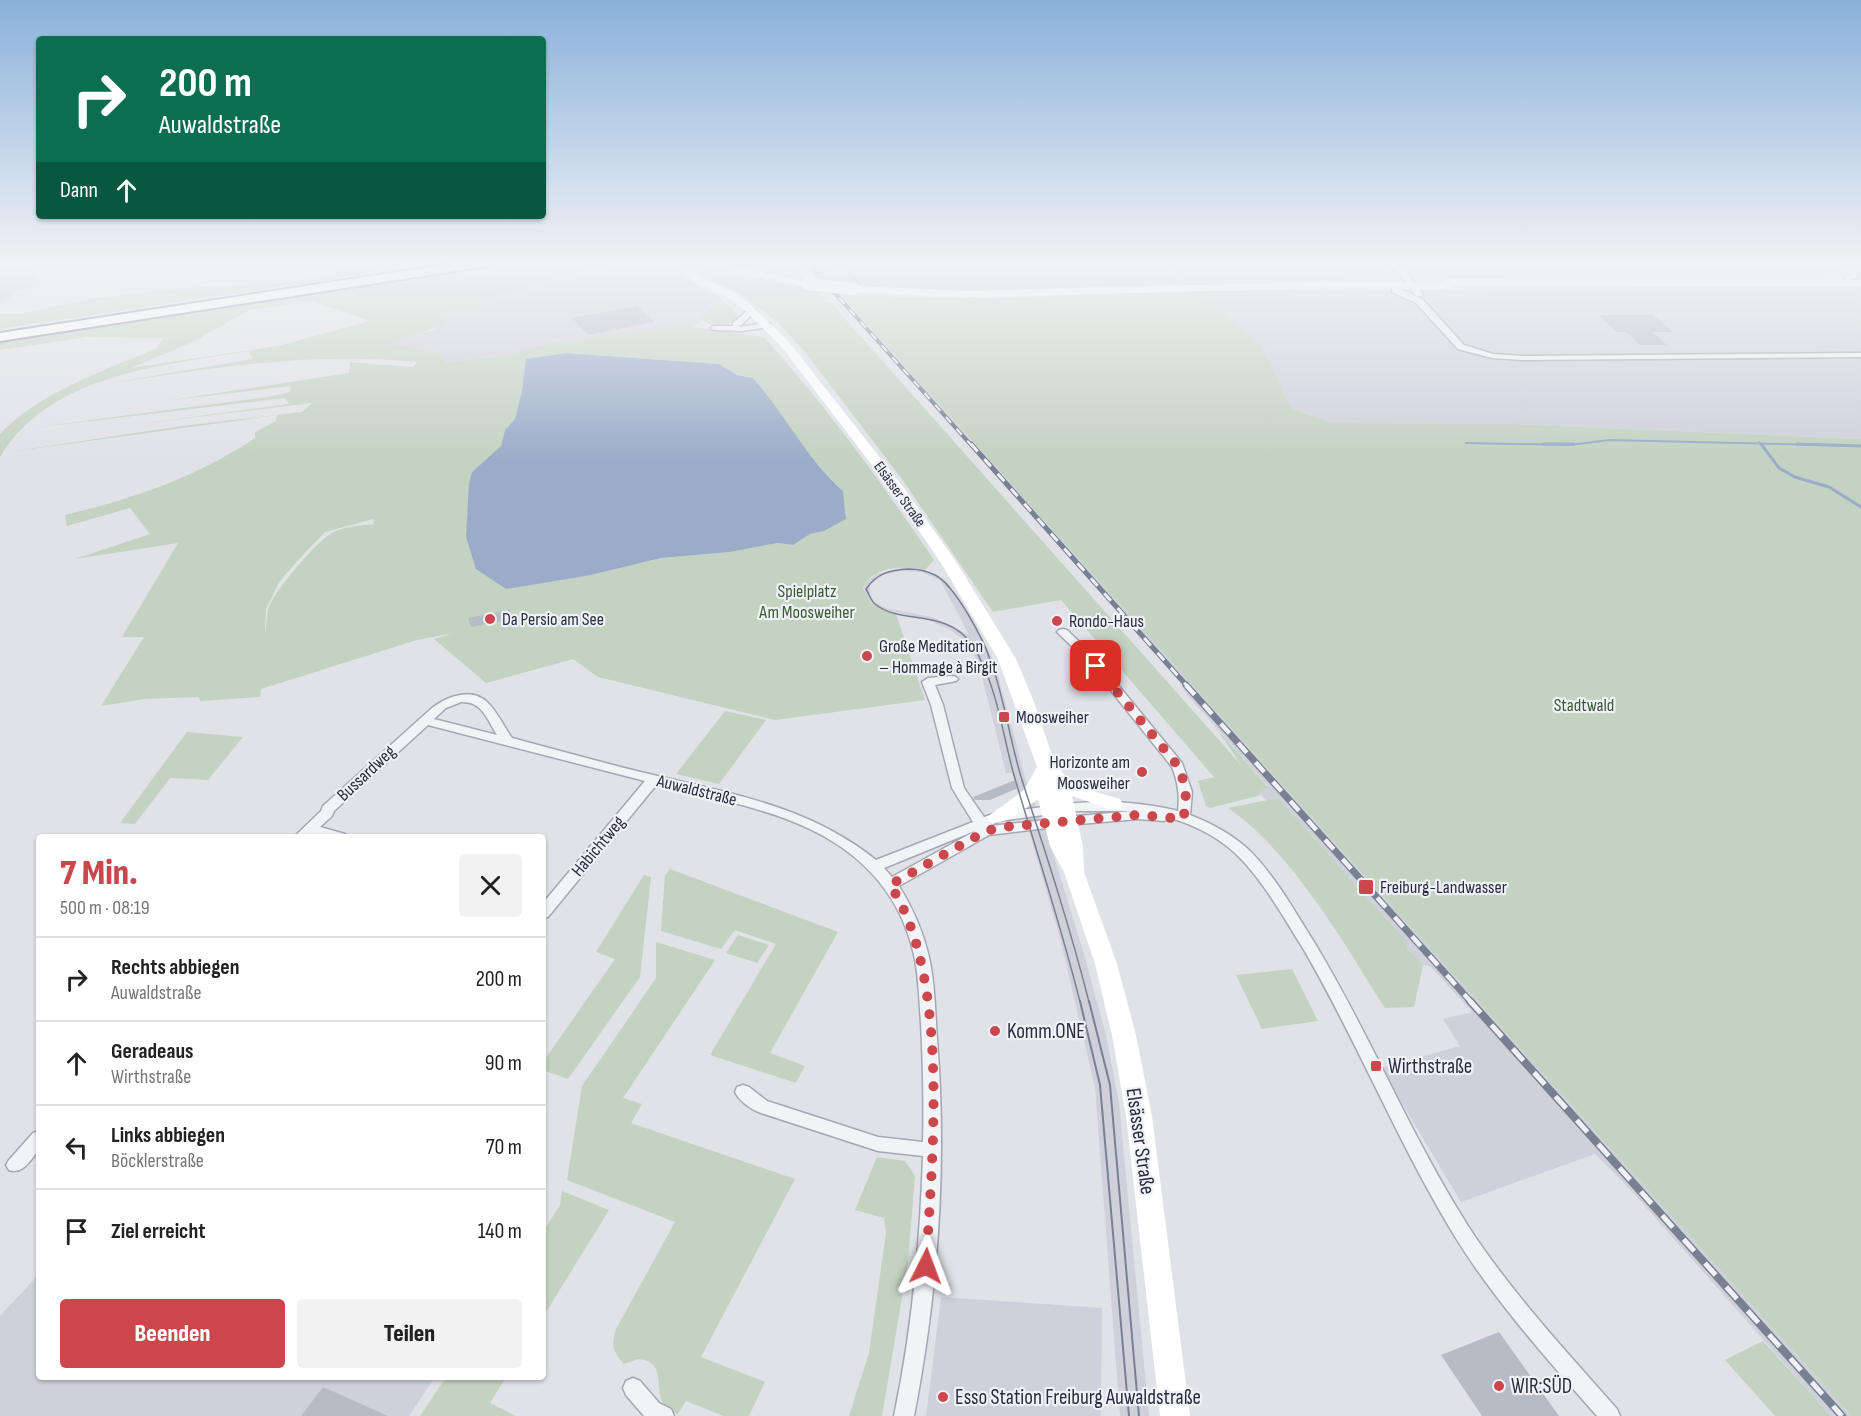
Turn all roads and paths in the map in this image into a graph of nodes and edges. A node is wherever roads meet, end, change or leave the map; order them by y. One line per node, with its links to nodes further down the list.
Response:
1 (26, 328): 8 (highway)
2 (58, 328): 9 (highway)
3 (748, 328): 7 (street)
4 (748, 328): 7 (street)
5 (769, 328): 7 (main road, Elsässer Straße)
6 (1442, 328): 10 (street)
7 (772, 331): 15 (main road, Elsässer Straße)
8 (0, 332)
9 (0, 337)
10 (1861, 355)
11 (1063, 632): 19 (street)
12 (952, 679): 20 (street)
13 (426, 722): 14 (street, Auwaldstraße); 14 (street); 21 (street, Bussardweg)
14 (508, 742): 16 (street, Auwaldstraße)
15 (1049, 774): 17 (main road); 18 (main road, Elsässer Straße); 20 (main road)
16 (654, 779): 22 (street, Auwaldstraße); 24 (street, Habichtweg)
17 (1113, 804): 18 (street); 19 (street)
18 (1060, 815): 19 (street); 20 (street); 32 (main road, Elsässer Straße)
19 (1183, 819): 33 (street)
20 (988, 824): 22 (street); 23 (street)
21 (306, 833)
22 (875, 866): 23 (street, Auwaldstraße)
23 (890, 885): 27 (street, Auwaldstraße)
24 (546, 909)
25 (743, 1092): 27 (street)
26 (36, 1141): 28 (street)
27 (932, 1150): 31 (street, Auwaldstraße)
28 (15, 1165)
29 (633, 1388): 30 (street)
30 (664, 1416)
31 (904, 1416)
32 (1175, 1416)
33 (1610, 1416)

